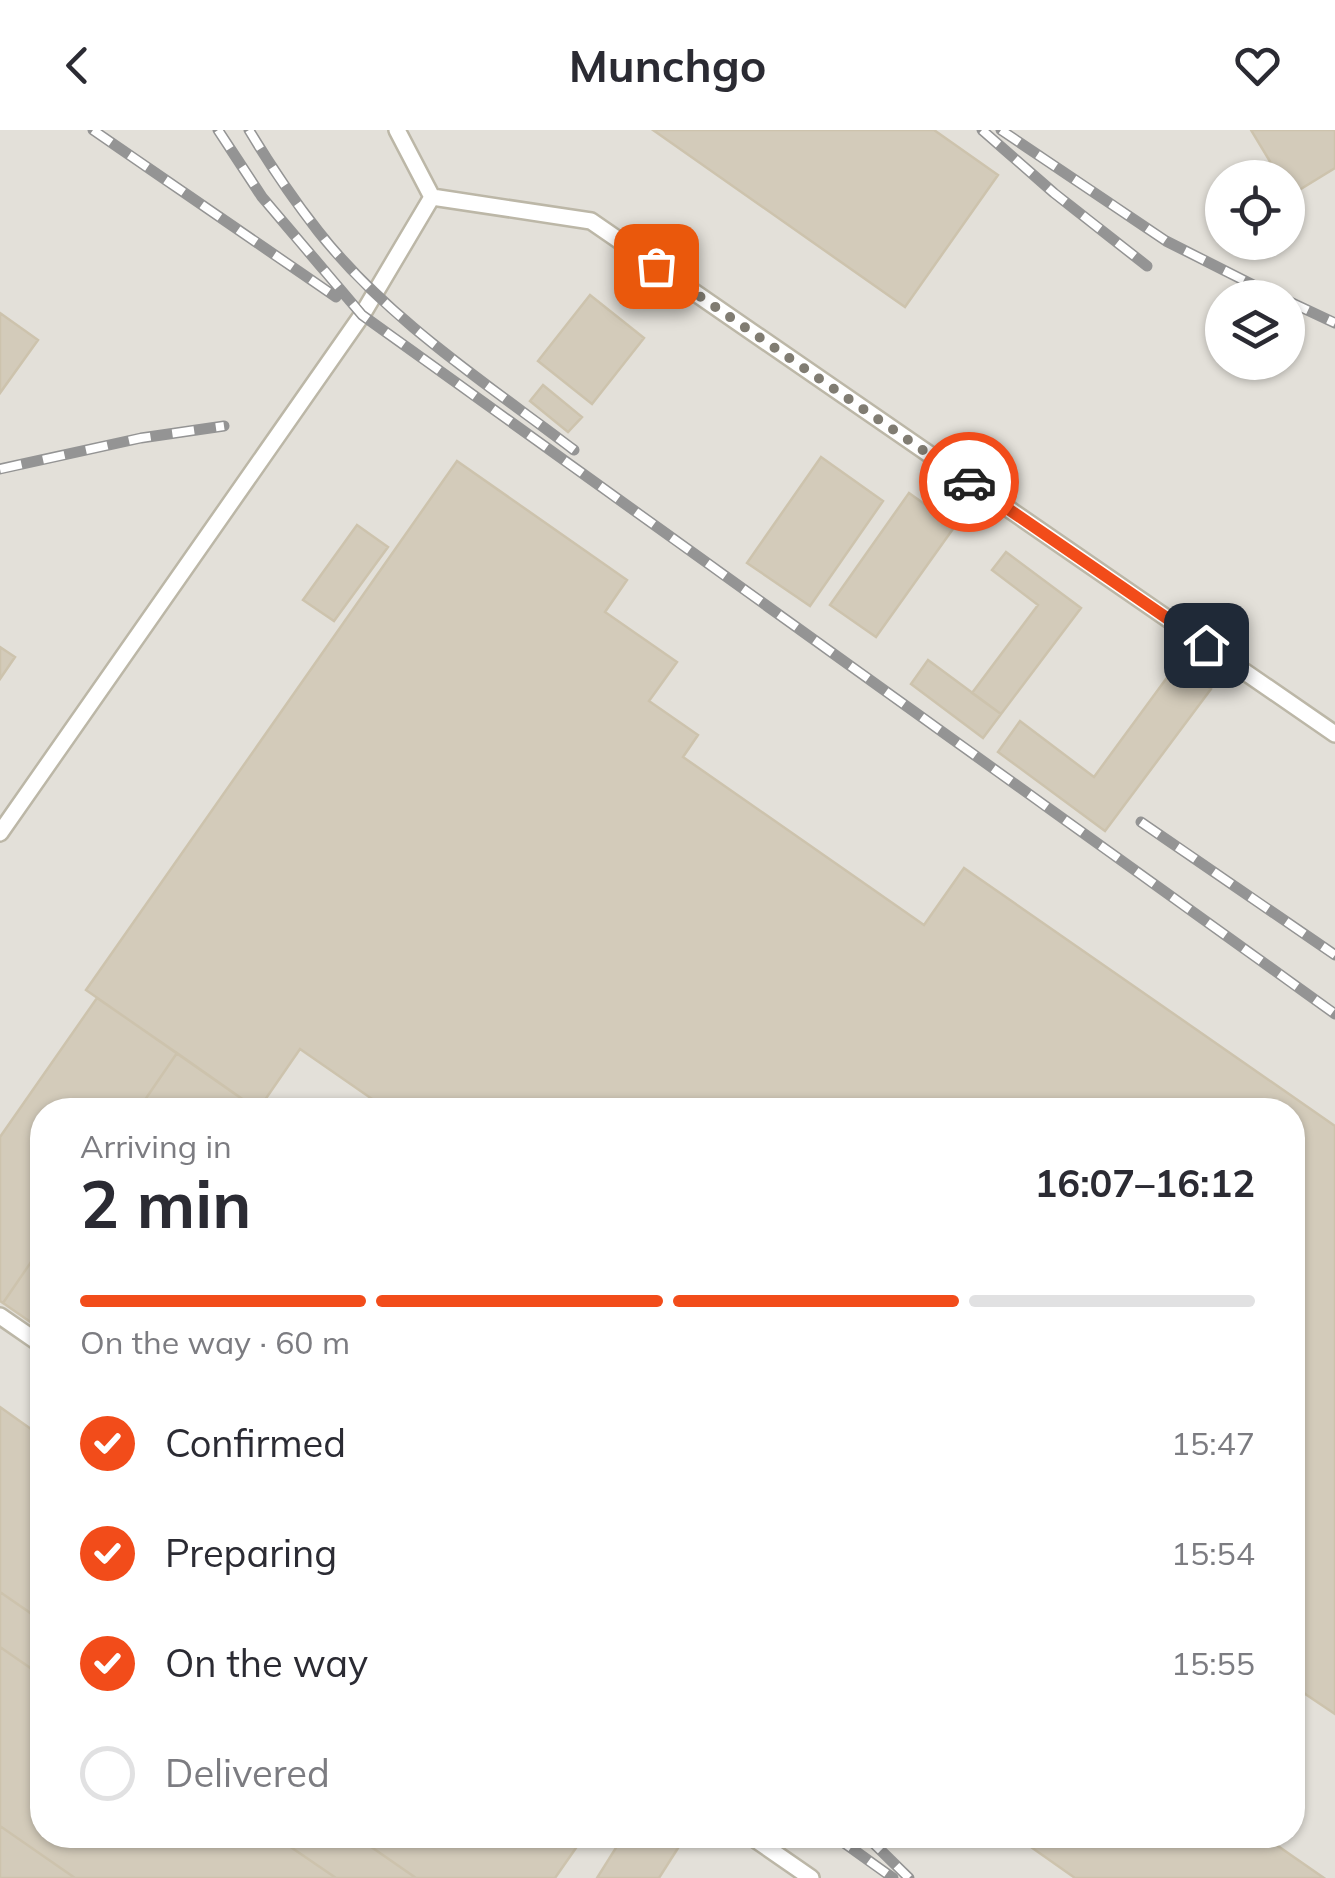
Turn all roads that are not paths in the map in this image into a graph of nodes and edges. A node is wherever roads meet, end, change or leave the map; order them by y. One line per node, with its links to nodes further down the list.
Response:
1 (397, 130): 2 (lane)
2 (432, 197): 3 (lane); 4 (lane)
3 (1335, 734)
4 (0, 833)
5 (0, 1316): 6 (lane)
6 (30, 1337)
7 (768, 1848): 8 (lane)
8 (811, 1878)

